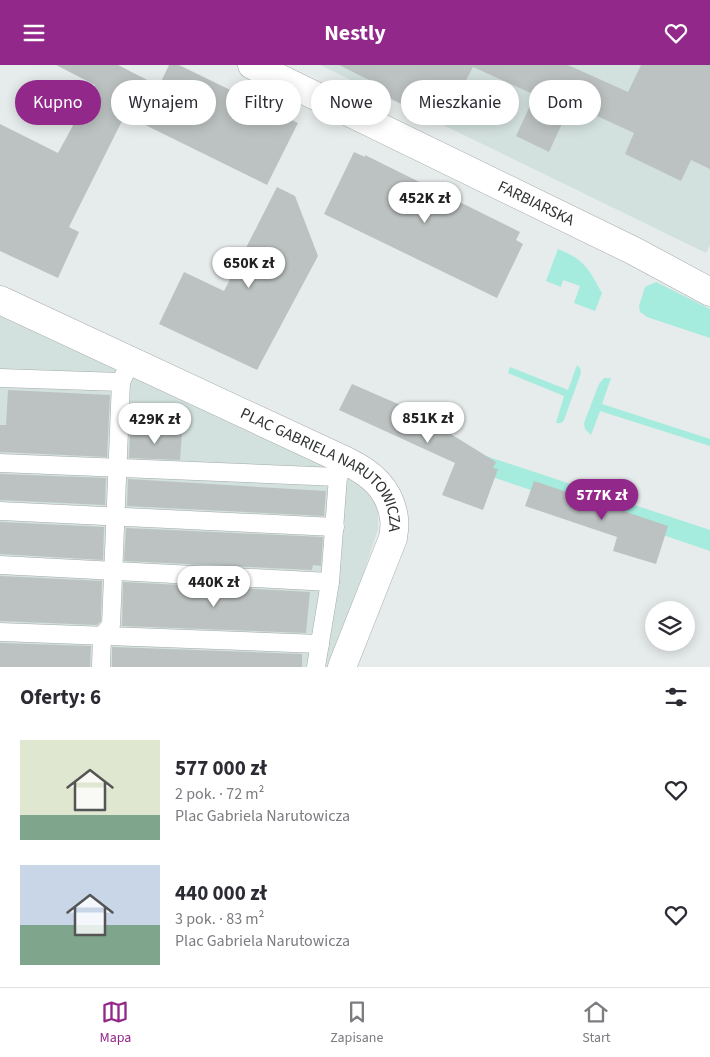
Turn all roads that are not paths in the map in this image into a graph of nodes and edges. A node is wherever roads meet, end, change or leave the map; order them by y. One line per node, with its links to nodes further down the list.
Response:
1 (252, 65): 2 (street, FARBIARSKA)
2 (710, 291)
3 (0, 300): 4 (street, PLAC GABRIELA NARUTOWICZA)
4 (126, 372): 5 (lane); 7 (lane); 8 (street, PLAC GABRIELA NARUTOWICZA)
5 (0, 378)
6 (0, 463): 7 (lane)
7 (118, 468): 8 (lane); 10 (lane)
8 (342, 469): 11 (lane); 20 (street, PLAC GABRIELA NARUTOWICZA)
9 (0, 511): 10 (lane)
10 (116, 517): 11 (lane); 13 (lane)
11 (335, 527): 14 (lane)
12 (0, 565): 13 (lane)
13 (114, 571): 14 (lane); 16 (lane)
14 (330, 582): 17 (lane)
15 (0, 632): 16 (lane)
16 (102, 636): 17 (lane); 18 (lane)
17 (320, 644): 19 (lane)
18 (101, 667)
19 (316, 667)
20 (342, 667)

